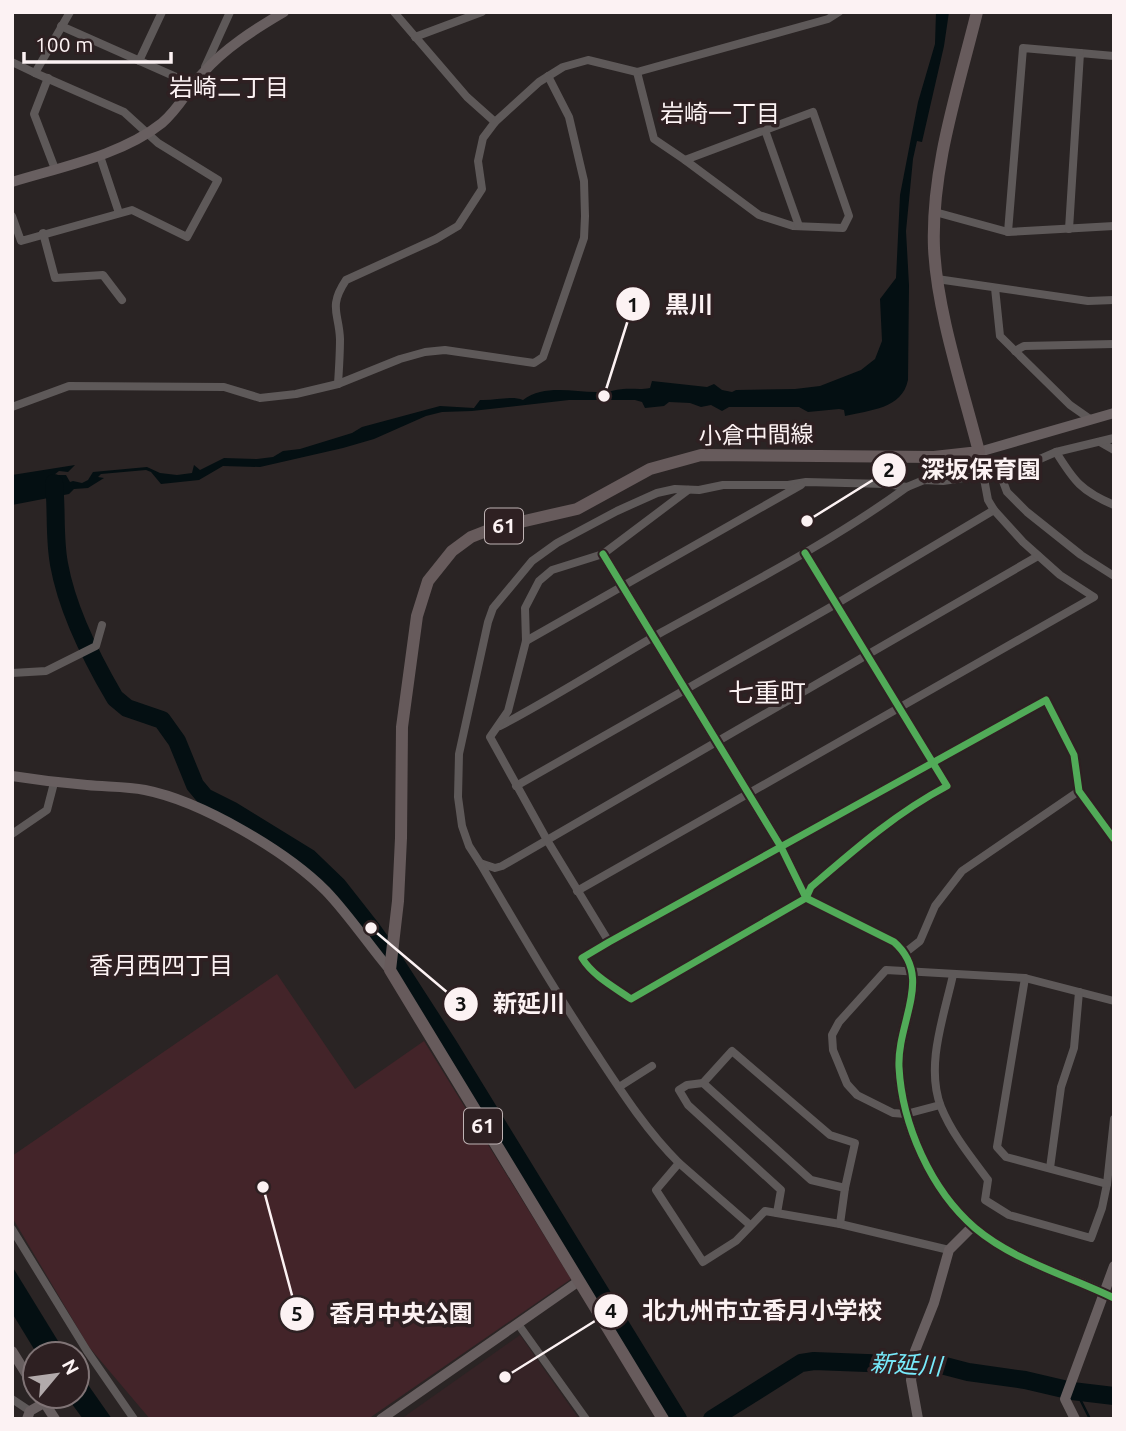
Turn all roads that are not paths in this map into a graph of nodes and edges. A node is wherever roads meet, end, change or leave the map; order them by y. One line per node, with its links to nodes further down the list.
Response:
1 (69, 12): 9 (street)
2 (162, 12): 13 (street)
3 (230, 12): 17 (street)
4 (284, 12): 17 (street)
5 (394, 12): 10 (street)
6 (482, 12): 10 (street)
7 (839, 12): 15 (street)
8 (977, 12): 28 (main road)
9 (61, 26): 13 (street); 16 (street)
10 (415, 37): 21 (street)
11 (1080, 53): 12 (street); 33 (street); 34 (street)
12 (1114, 55)
13 (139, 61): 20 (street)
14 (12, 62): 16 (street)
15 (636, 72): 18 (street); 25 (street)
16 (35, 73): 19 (street)
17 (202, 74): 20 (street)
18 (548, 76): 21 (street); 42 (street)
19 (48, 79): 23 (street); 26 (street)
20 (194, 85): 23 (street)
21 (495, 122): 42 (street)
22 (765, 130): 25 (street); 31 (street); 31 (street)
23 (147, 133): 24 (street); 29 (street)
24 (100, 156): 26 (street); 29 (street)
25 (685, 160): 31 (street)
26 (54, 169): 27 (street)
27 (12, 182)
28 (935, 212): 34 (street); 36 (main road)
29 (119, 213): 35 (street)
30 (12, 216): 35 (street)
31 (799, 226)
32 (1114, 226): 33 (street)
33 (1069, 229): 34 (street)
34 (1008, 232)
35 (43, 233): 38 (street)
36 (937, 279): 37 (street); 49 (main road)
37 (995, 288): 39 (street); 41 (street)
38 (122, 300)
39 (1114, 300)
40 (1114, 344): 41 (street)
41 (1015, 351): 45 (street)
42 (338, 384): 43 (street)
43 (12, 407)
44 (1114, 413): 45 (street)
45 (1090, 419): 49 (street)
46 (1114, 438): 47 (street)
47 (1100, 442): 48 (street); 50 (street)
48 (1114, 450)
49 (979, 452): 51 (street); 52 (street); 88 (main road, 小倉中間線 / 61)
50 (1056, 452): 52 (street); 56 (street)
51 (983, 475): 54 (street); 57 (street)
52 (1001, 476): 61 (street)
53 (806, 482): 54 (street); 55 (street); 62 (street)
54 (907, 488): 58 (street)
55 (689, 489): 59 (street); 83 (street)
56 (1114, 505)
57 (995, 510): 60 (street); 63 (street)
58 (805, 553): 63 (street); 65 (street)
59 (603, 554): 62 (street); 66 (street)
60 (1038, 556): 67 (street); 70 (street)
61 (1114, 576)
62 (623, 586): 65 (street); 66 (street)
63 (836, 604): 67 (street); 69 (street)
64 (102, 625): 68 (street)
65 (654, 637): 69 (street); 71 (street)
66 (526, 641): 71 (street)
67 (867, 655): 70 (street); 72 (street)
68 (12, 673)
69 (687, 690): 72 (street); 76 (street)
70 (898, 708): 73 (street); 78 (street)
71 (499, 727): 76 (street)
72 (718, 741): 78 (street); 81 (street)
73 (932, 761): 77 (street); 82 (street); 85 (street)
74 (12, 776): 75 (street)
75 (54, 783): 79 (street); 88 (street)
76 (516, 786): 81 (street)
77 (1079, 790): 80 (street); 87 (street)
78 (749, 793): 82 (street); 84 (street)
79 (12, 834)
80 (1114, 839)
81 (547, 840): 83 (street); 84 (street)
82 (781, 847): 85 (street); 86 (street)
83 (480, 863): 96 (street)
84 (577, 891): 86 (street)
85 (806, 898): 86 (street); 87 (street)
86 (609, 942)
87 (906, 952): 89 (street)
88 (390, 970): 111 (main road, 61)
89 (914, 973): 90 (street); 98 (street); 98 (street)
90 (953, 975): 91 (street); 97 (street)
91 (1025, 978): 92 (street); 101 (street)
92 (1079, 992): 93 (street); 101 (street)
93 (1114, 1001)
94 (652, 1066): 96 (street)
95 (703, 1083): 103 (street); 103 (street); 104 (street)
96 (619, 1087): 100 (street)
97 (940, 1105): 98 (street); 102 (street)
98 (906, 1114): 107 (street)
99 (1114, 1119): 102 (street)
100 (679, 1163): 106 (street); 106 (street)
101 (1050, 1168): 102 (street)
102 (1107, 1184)
103 (845, 1188): 105 (street)
104 (777, 1213): 105 (street); 106 (street)
105 (840, 1224): 109 (street)
106 (750, 1225)
107 (973, 1226): 109 (street); 112 (street)
108 (12, 1229): 116 (street)
109 (949, 1250): 120 (street)
110 (1114, 1266): 112 (street)
111 (579, 1280): 113 (street); 119 (main road, 61)
112 (1109, 1296): 121 (street)
113 (518, 1324): 117 (street); 118 (street)
114 (12, 1399): 115 (street)
115 (29, 1415)
116 (134, 1419)
117 (381, 1419)
118 (586, 1419)
119 (663, 1419)
120 (918, 1419)
121 (1075, 1419)

